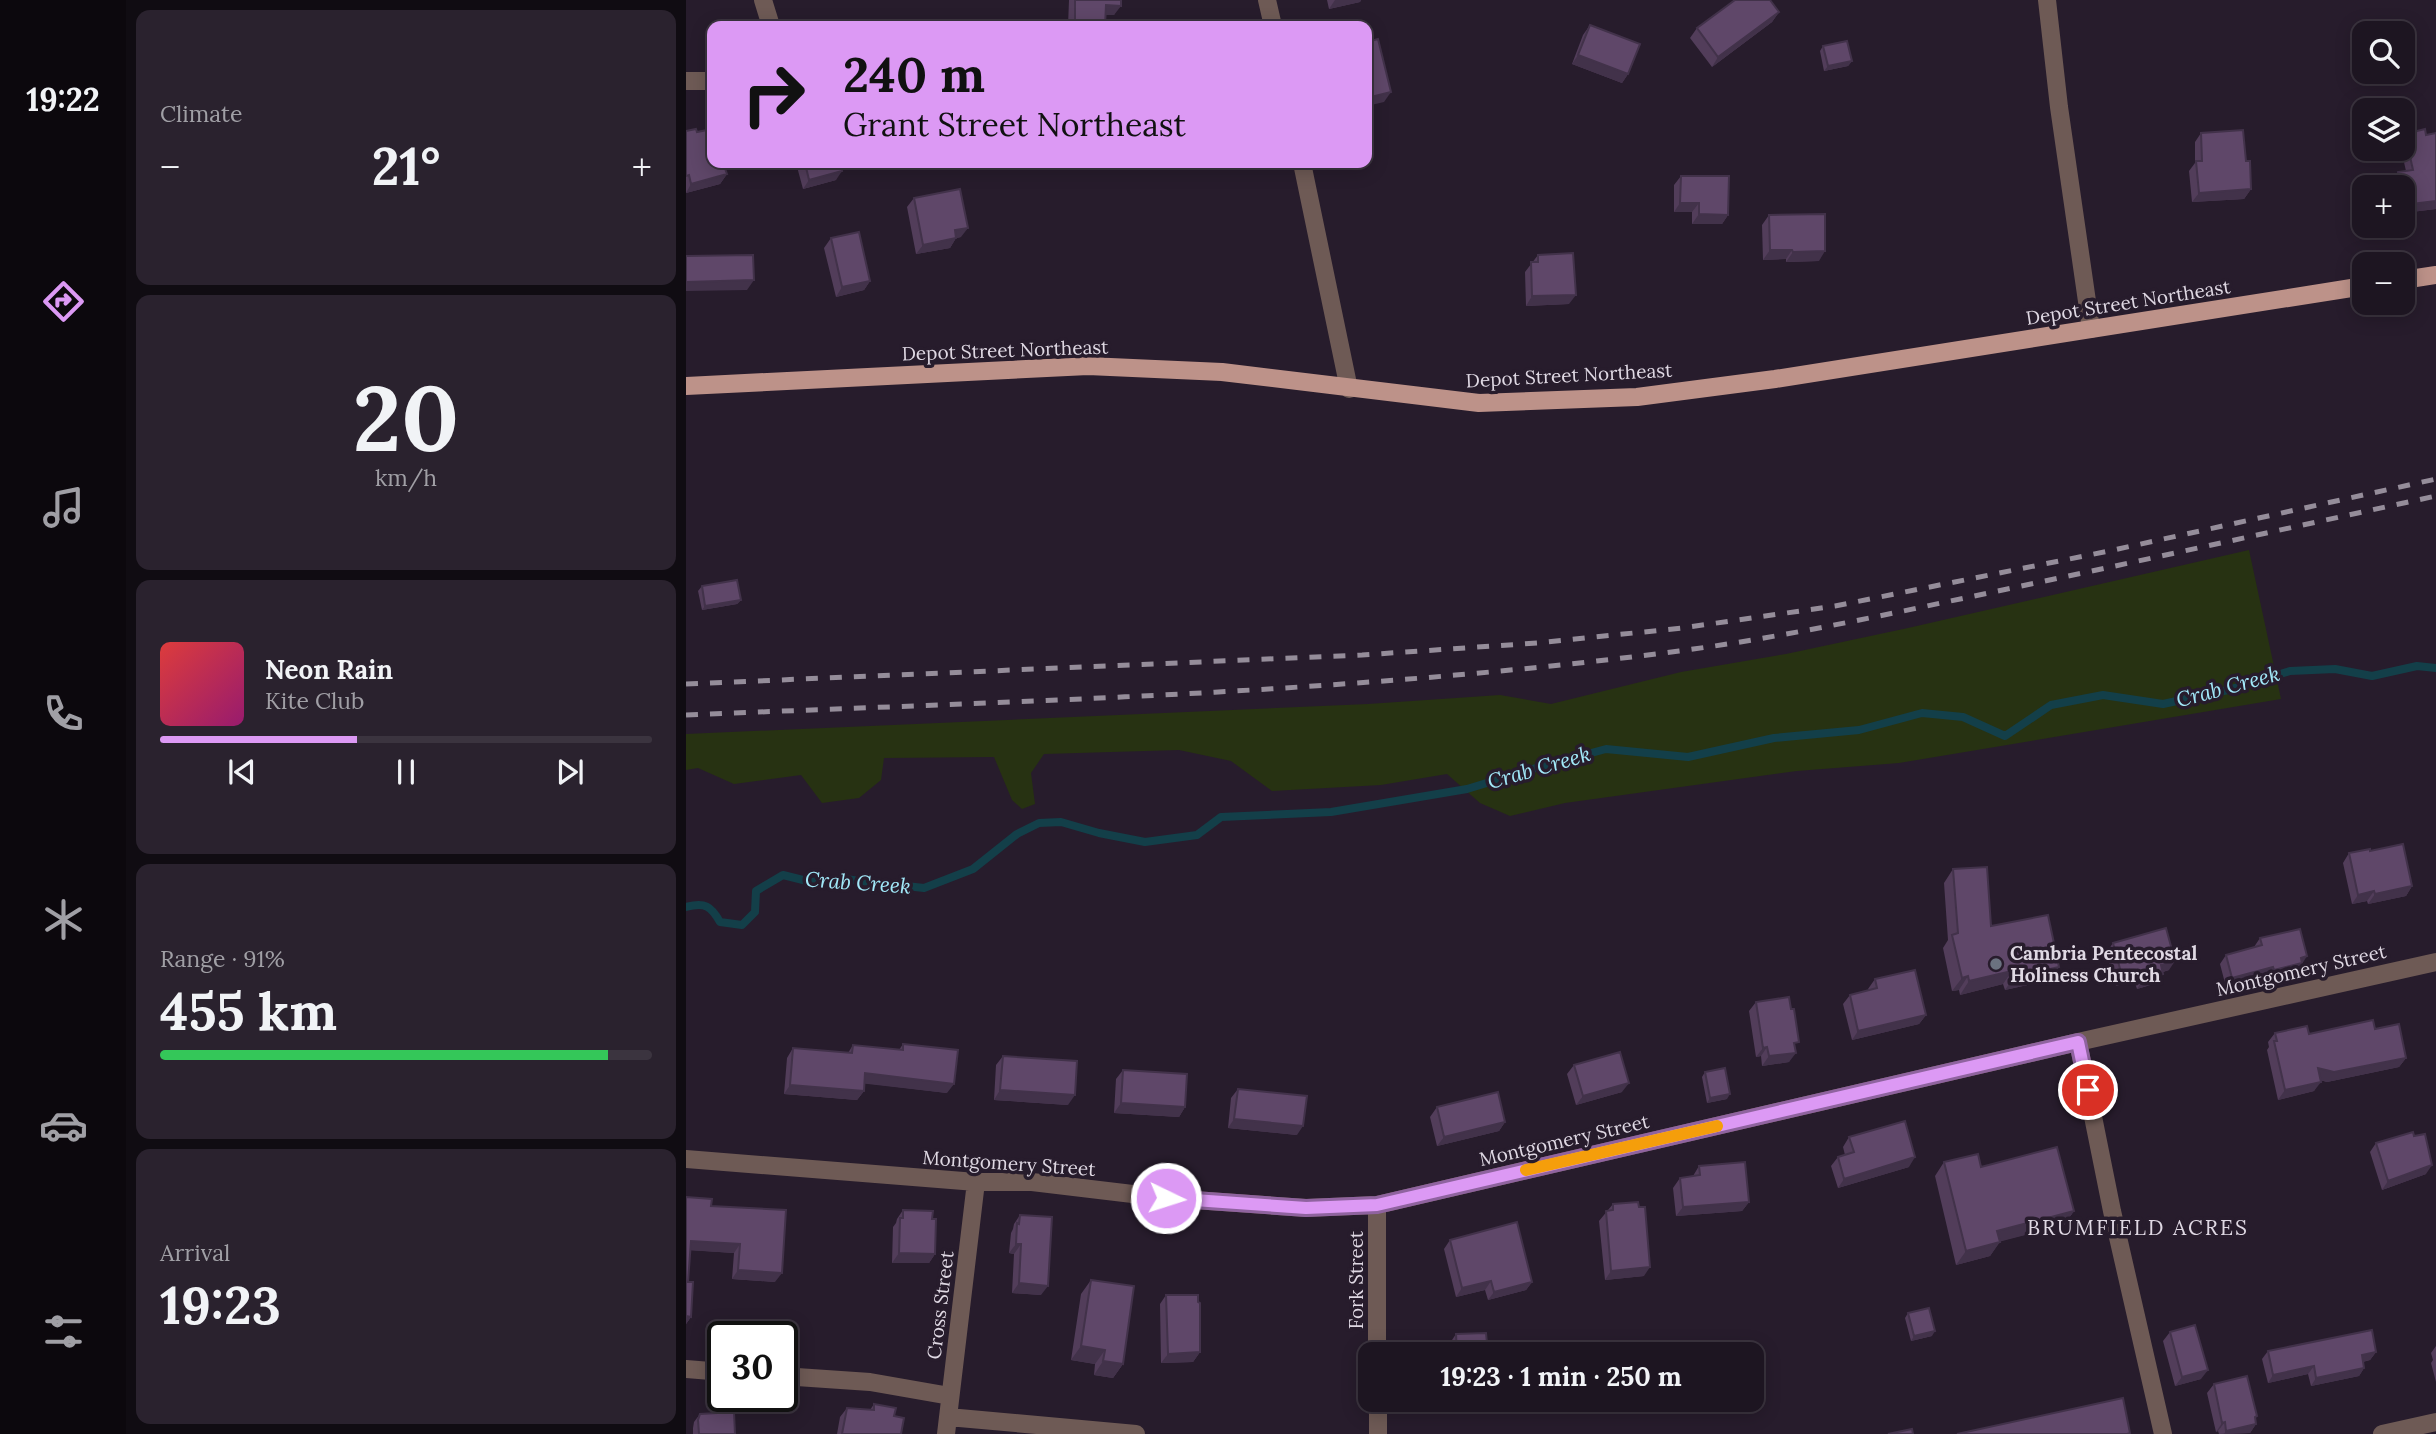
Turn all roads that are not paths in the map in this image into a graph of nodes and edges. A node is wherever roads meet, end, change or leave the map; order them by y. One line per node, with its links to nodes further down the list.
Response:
1 (763, 0): 4 (street)
2 (1267, 0): 5 (street)
3 (2047, 0): 12 (street)
4 (769, 21)
5 (1272, 21)
6 (686, 81): 7 (street)
7 (707, 81)
8 (1303, 168): 14 (street)
9 (2436, 275): 10 (main road)
10 (2415, 278)
11 (2352, 288): 12 (main road, Depot Street Northeast)
12 (2091, 329): 14 (main road, Depot Street Northeast)
13 (686, 386): 14 (main road, Depot Street Northeast)
14 (1349, 389)
15 (2436, 962): 16 (street, Montgomery Street)
16 (2078, 1042): 19 (street, Montgomery Street); 30 (street)
17 (686, 1159): 18 (street, Montgomery Street)
18 (976, 1182): 19 (street, Montgomery Street); 24 (street, Cross Street)
19 (1377, 1205): 20 (street, Fork Street)
20 (1377, 1342)
21 (686, 1369): 22 (street)
22 (707, 1371)
23 (798, 1377): 24 (street)
24 (950, 1396): 27 (street, Cross Street)
25 (1378, 1412): 29 (street)
26 (2436, 1422): 31 (street)
27 (947, 1425): 28 (street)
28 (1136, 1434)
29 (1378, 1434)
30 (2164, 1434)
31 (2382, 1434)

